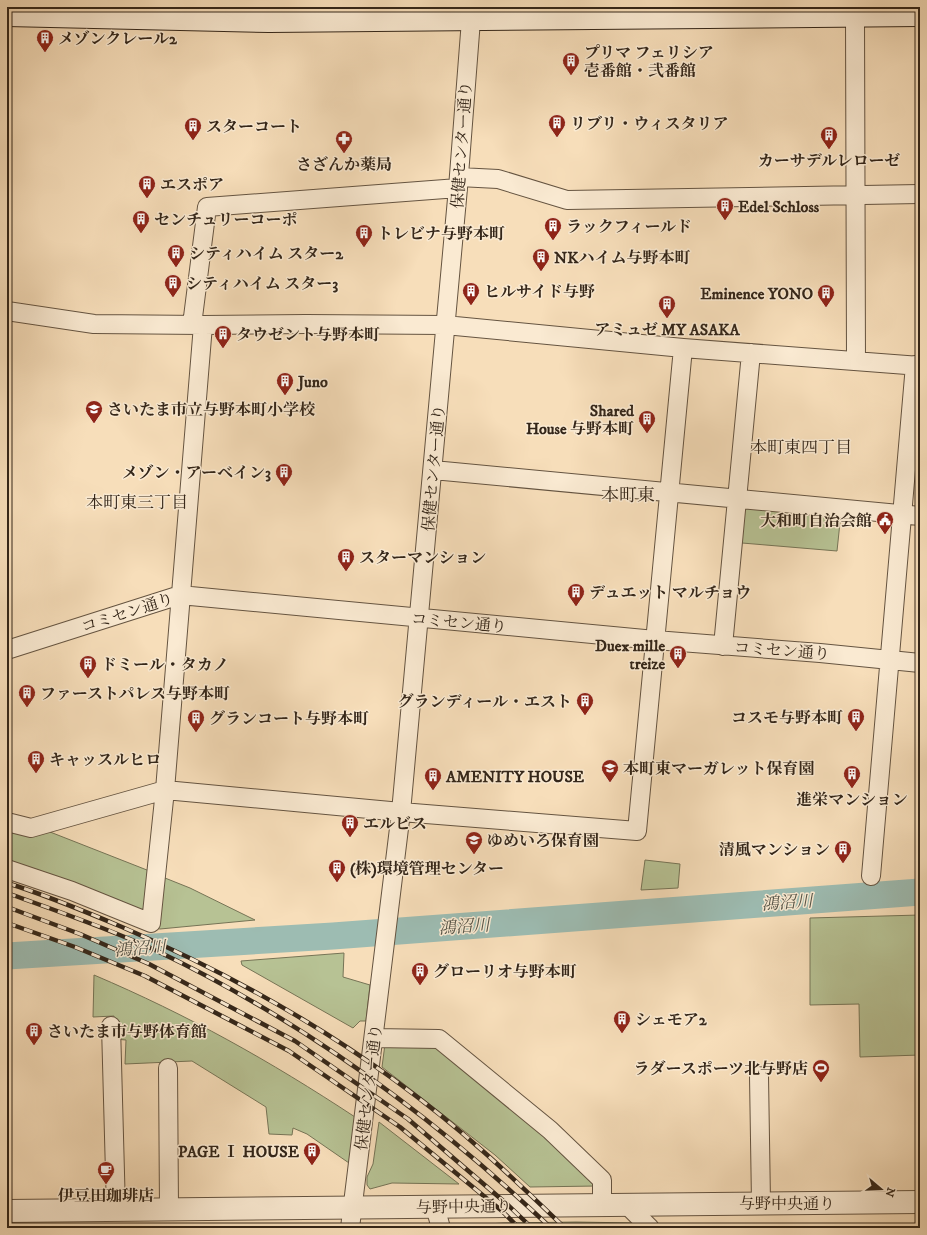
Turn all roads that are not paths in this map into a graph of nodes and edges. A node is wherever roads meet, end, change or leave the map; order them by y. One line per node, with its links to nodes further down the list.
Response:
1 (471, 13): 2 (street); 3 (street); 7 (street, 保健センター通り)
2 (679, 13): 6 (street)
3 (269, 14): 4 (street)
4 (7, 15)
5 (920, 15): 6 (street)
6 (855, 16): 9 (street)
7 (459, 183): 9 (street); 11 (street); 12 (street, 保健センター通り)
8 (920, 194): 9 (street)
9 (856, 195): 15 (street)
10 (7, 311): 11 (street)
11 (197, 325): 12 (street); 22 (street)
12 (445, 325): 13 (street); 17 (street, 保健センター通り)
13 (683, 348): 14 (street); 18 (street)
14 (751, 353): 15 (street); 19 (street)
15 (856, 361): 16 (street)
16 (918, 366): 20 (street)
17 (433, 470): 18 (street); 23 (street, 保健センター通り)
18 (669, 493): 19 (street); 24 (street)
19 (737, 499): 20 (street); 25 (street)
20 (902, 515): 21 (street); 27 (street)
21 (920, 516)
22 (180, 595): 23 (street, コミセン通り); 26 (street, コミセン通り); 29 (street)
23 (419, 619): 24 (street, コミセン通り); 30 (street, 保健センター通り)
24 (655, 640): 25 (street, コミセン通り); 30 (street)
25 (723, 646): 27 (street, コミセン通り)
26 (7, 650)
27 (888, 660): 28 (street, コミセン通り); 33 (street)
28 (920, 663)
29 (165, 790): 30 (street); 31 (street); 32 (street)
30 (401, 812): 35 (street, 保健センター通り)
31 (7, 822)
32 (7, 869)
33 (871, 876)
34 (111, 1026): 44 (street)
35 (374, 1038): 40 (street); 46 (street, 保健センター通り)
36 (168, 1068): 43 (street)
37 (759, 1076): 39 (street)
38 (920, 1202): 39 (street, 与野中央通り)
39 (760, 1203): 41 (street, 与野中央通り)
40 (602, 1204): 41 (street, 与野中央通り); 42 (street, 与野中央通り)
41 (626, 1204): 48 (street)
42 (435, 1206): 46 (street, 与野中央通り); 47 (street)
43 (169, 1209): 44 (street, 与野中央通り); 46 (street, 与野中央通り)
44 (116, 1210): 45 (street, 与野中央通り)
45 (7, 1211)
46 (351, 1218)
47 (441, 1228)
48 (650, 1228)

